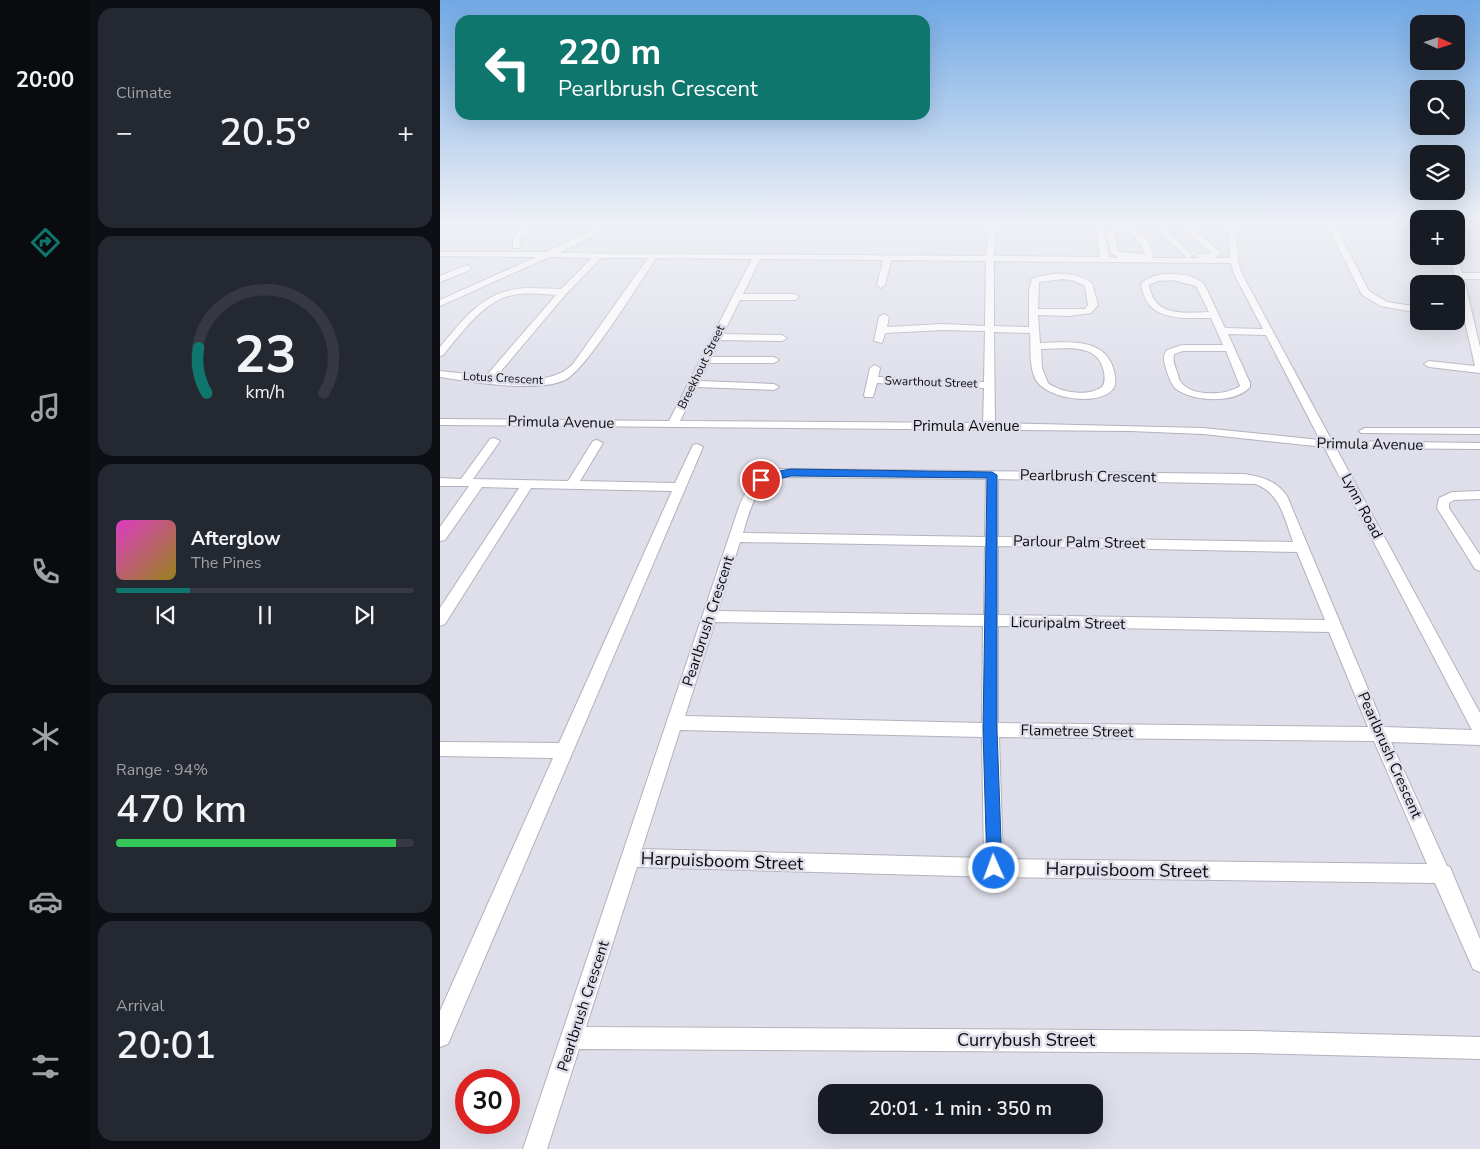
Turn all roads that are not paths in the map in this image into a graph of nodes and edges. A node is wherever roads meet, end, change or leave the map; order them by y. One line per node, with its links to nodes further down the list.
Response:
1 (496, 279): 17 (street)
2 (576, 279): 14 (street)
3 (638, 279): 42 (street, Lotus Crescent)
4 (746, 279): 15 (street, Breekhout Street)
5 (883, 279): 13 (street)
6 (990, 279): 25 (street, Swarthout Street)
7 (1061, 279): 20 (street)
8 (1075, 279): 20 (street)
9 (1156, 279): 21 (street)
10 (1165, 279): 21 (street)
11 (1242, 279): 29 (street, Lynn Road)
12 (1357, 279): 19 (street)
13 (881, 285)
14 (563, 292): 34 (street); 42 (street)
15 (736, 297): 16 (street); 30 (street, Breekhout Street)
16 (795, 297)
17 (440, 303)
18 (1465, 303): 24 (street)
19 (1410, 308)
20 (1033, 312): 27 (street)
21 (1215, 315): 28 (street)
22 (1465, 316): 24 (street)
23 (884, 317): 26 (street)
24 (1468, 317): 40 (street)
25 (990, 328): 26 (street); 27 (street); 45 (street, Swarthout Street)
26 (882, 330): 32 (street)
27 (1034, 330): 33 (street)
28 (1222, 331): 29 (street); 35 (street)
29 (1268, 332): 55 (street, Lynn Road)
30 (716, 337): 31 (street); 36 (street, Breekhout Street)
31 (782, 338)
32 (879, 341)
33 (1036, 346): 33 (street)
34 (443, 347)
35 (1230, 348): 35 (street)
36 (705, 360): 37 (street); 44 (street, Breekhout Street)
37 (774, 360)
38 (1429, 364): 40 (street)
39 (875, 368): 43 (street, Swarthout Street)
40 (1480, 369)
41 (440, 374): 42 (street, Lotus Crescent)
42 (489, 379)
43 (872, 380): 45 (street, Swarthout Street); 47 (street, Swarthout Street)
44 (693, 384): 46 (street); 49 (street, Breekhout Street)
45 (990, 385): 50 (street, Swarthout Street)
46 (774, 387)
47 (869, 394)
48 (444, 420): 49 (street, Primula Avenue)
49 (673, 424): 50 (street, Primula Avenue)
50 (989, 426): 55 (street, Primula Avenue)
51 (1365, 431): 52 (street)
52 (1480, 431)
53 (494, 441): 60 (street)
54 (597, 443): 63 (street)
55 (1329, 444): 56 (street, Primula Avenue); 77 (street, Lynn Road)
56 (1480, 446)
57 (697, 447): 64 (street)
58 (992, 475): 67 (street, Pearlbrush Crescent); 68 (street); 69 (street, Pearlbrush Crescent)
59 (440, 482): 60 (street)
60 (464, 483): 61 (street)
61 (478, 483): 62 (street); 66 (street)
62 (528, 483): 63 (street); 71 (street)
63 (572, 484): 64 (street)
64 (680, 487): 82 (street)
65 (1480, 495): 70 (street)
66 (440, 537)
67 (736, 537): 68 (street, Parlour Palm Street); 72 (street, Pearlbrush Crescent)
68 (990, 540): 69 (street, Parlour Palm Street); 74 (street)
69 (1302, 547): 75 (street, Pearlbrush Crescent)
70 (1480, 566)
71 (447, 598): 73 (street)
72 (710, 616): 74 (street, Licuripalm Street); 76 (street, Pearlbrush Crescent)
73 (440, 620)
74 (990, 622): 75 (street, Licuripalm Street); 78 (street)
75 (1335, 626): 79 (street, Pearlbrush Crescent)
76 (674, 723): 78 (street, Flametree Street); 83 (street, Pearlbrush Crescent)
77 (1480, 729)
78 (990, 730): 79 (street, Flametree Street); 84 (street)
79 (1379, 734): 80 (street, Flametree Street); 85 (street, Pearlbrush Crescent)
80 (1480, 738)
81 (440, 749): 82 (street)
82 (564, 751): 87 (street)
83 (631, 858): 84 (street, Harpuisboom Street); 88 (street, Pearlbrush Crescent)
84 (994, 868): 85 (street, Harpuisboom Street)
85 (1443, 874): 86 (street, Pearlbrush Crescent)
86 (1480, 962)
87 (440, 1036)
88 (572, 1038): 89 (street, Currybush Street); 90 (street, Pearlbrush Crescent)
89 (1480, 1048)
90 (535, 1149)

